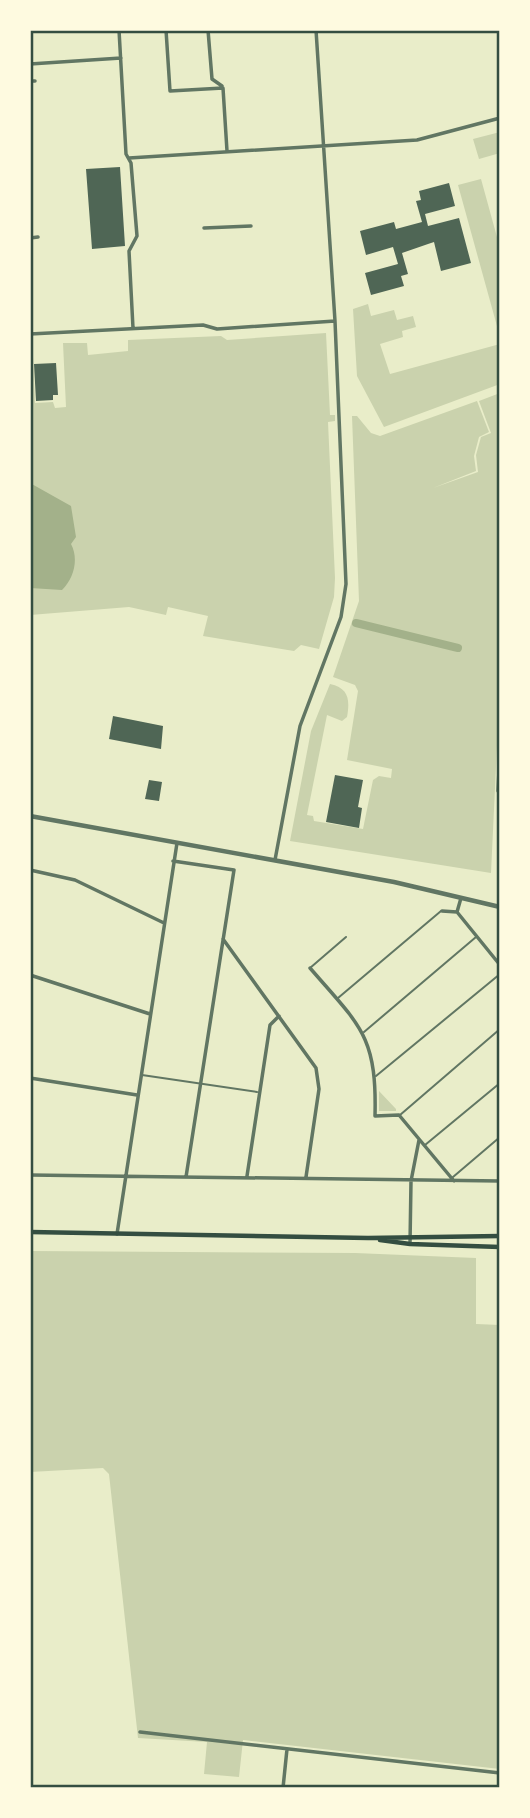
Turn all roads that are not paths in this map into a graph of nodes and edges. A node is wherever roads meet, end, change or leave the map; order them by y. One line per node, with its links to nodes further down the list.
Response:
1 (119, 30): 5 (street)
2 (166, 30): 7 (street)
3 (208, 30): 7 (street)
4 (316, 30): 9 (street)
5 (121, 58): 6 (street); 11 (street)
6 (30, 64)
7 (223, 88): 10 (street)
8 (500, 118): 9 (street)
9 (323, 145): 10 (street); 16 (street)
10 (227, 151): 11 (street)
11 (129, 158): 17 (street)
12 (251, 226): 13 (street)
13 (204, 228)
14 (30, 237): 15 (street)
15 (38, 237)
16 (335, 321): 17 (street); 24 (street)
17 (134, 328): 18 (street)
18 (30, 334)
19 (500, 749): 20 (street)
20 (499, 791)
21 (30, 816): 22 (street)
22 (177, 843): 23 (street); 24 (street)
23 (173, 861): 30 (street); 33 (street)
24 (275, 861): 26 (street)
25 (30, 870): 30 (street)
26 (461, 897): 27 (street); 29 (street)
27 (500, 907)
28 (442, 911): 29 (street); 38 (lane)
29 (457, 912): 32 (street)
30 (164, 923): 39 (street)
31 (346, 937): 35 (lane)
32 (476, 937): 34 (street); 42 (lane)
33 (223, 939): 40 (street); 47 (street)
34 (500, 965)
35 (310, 968): 38 (street)
36 (500, 974): 44 (lane)
37 (30, 975): 39 (street)
38 (337, 999): 42 (street)
39 (150, 1014): 43 (street)
40 (279, 1016): 48 (street); 58 (street)
41 (500, 1029): 50 (lane)
42 (363, 1032): 44 (street)
43 (141, 1075): 47 (lane); 49 (street)
44 (376, 1076): 50 (street)
45 (30, 1078): 49 (street)
46 (500, 1083): 53 (lane)
47 (201, 1084): 48 (lane); 56 (street)
48 (259, 1093): 57 (street)
49 (137, 1095): 55 (street)
50 (399, 1115): 52 (street)
51 (500, 1137): 59 (lane)
52 (419, 1140): 53 (street); 60 (street)
53 (425, 1146): 59 (street)
54 (30, 1175): 55 (street)
55 (125, 1176): 56 (street); 63 (street)
56 (186, 1177): 57 (street)
57 (246, 1177): 58 (street)
58 (306, 1177): 60 (street)
59 (453, 1180): 60 (street); 61 (street)
60 (411, 1181): 64 (street)
61 (500, 1181)
62 (30, 1232): 63 (main road)
63 (117, 1234): 66 (main road)
64 (410, 1235): 65 (main road); 66 (main road); 67 (street)
65 (500, 1236)
66 (368, 1238): 67 (main road)
67 (410, 1244): 68 (main road)
68 (500, 1247)
69 (140, 1732): 70 (street)
70 (287, 1749): 71 (street); 72 (street)
71 (500, 1773)
72 (283, 1788)

